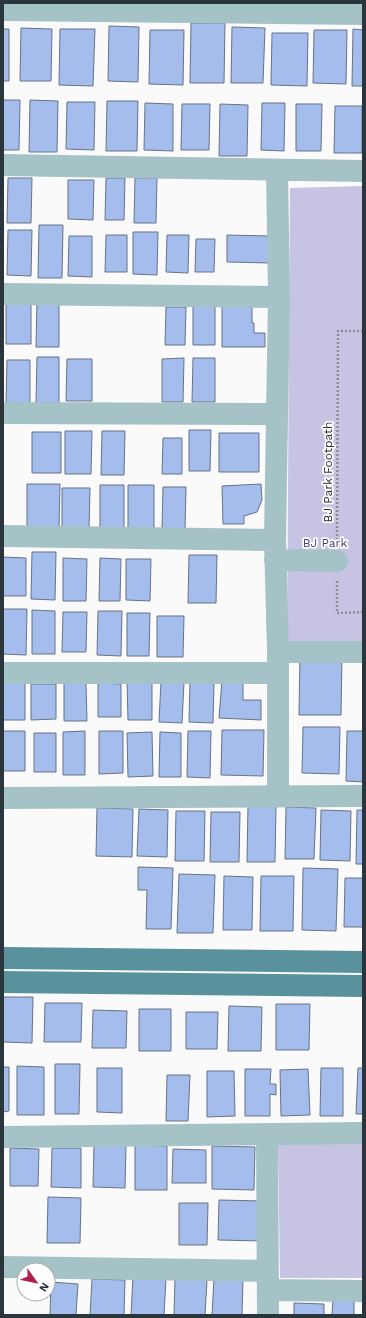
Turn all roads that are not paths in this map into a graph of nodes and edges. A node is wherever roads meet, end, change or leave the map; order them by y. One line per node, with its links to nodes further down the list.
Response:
1 (3, 10): 2 (street)
2 (363, 14)
3 (3, 165): 4 (street)
4 (277, 170): 5 (street); 7 (street)
5 (363, 171)
6 (3, 294): 7 (street)
7 (279, 297): 9 (street)
8 (3, 413): 9 (street)
9 (277, 414): 11 (street)
10 (3, 536): 11 (street)
11 (275, 550): 12 (street); 14 (street)
12 (337, 561)
13 (363, 652): 14 (street)
14 (278, 662): 15 (street); 16 (street)
15 (3, 673)
16 (278, 795): 17 (street); 18 (street)
17 (363, 796)
18 (3, 798)
19 (3, 958): 20 (main road)
20 (363, 962)
21 (3, 982): 22 (main road)
22 (363, 986)
23 (363, 1132): 24 (street)
24 (267, 1134): 25 (street); 27 (street)
25 (3, 1137)
26 (3, 1267): 27 (street)
27 (268, 1280): 28 (street); 29 (street)
28 (363, 1291)
29 (268, 1315)

